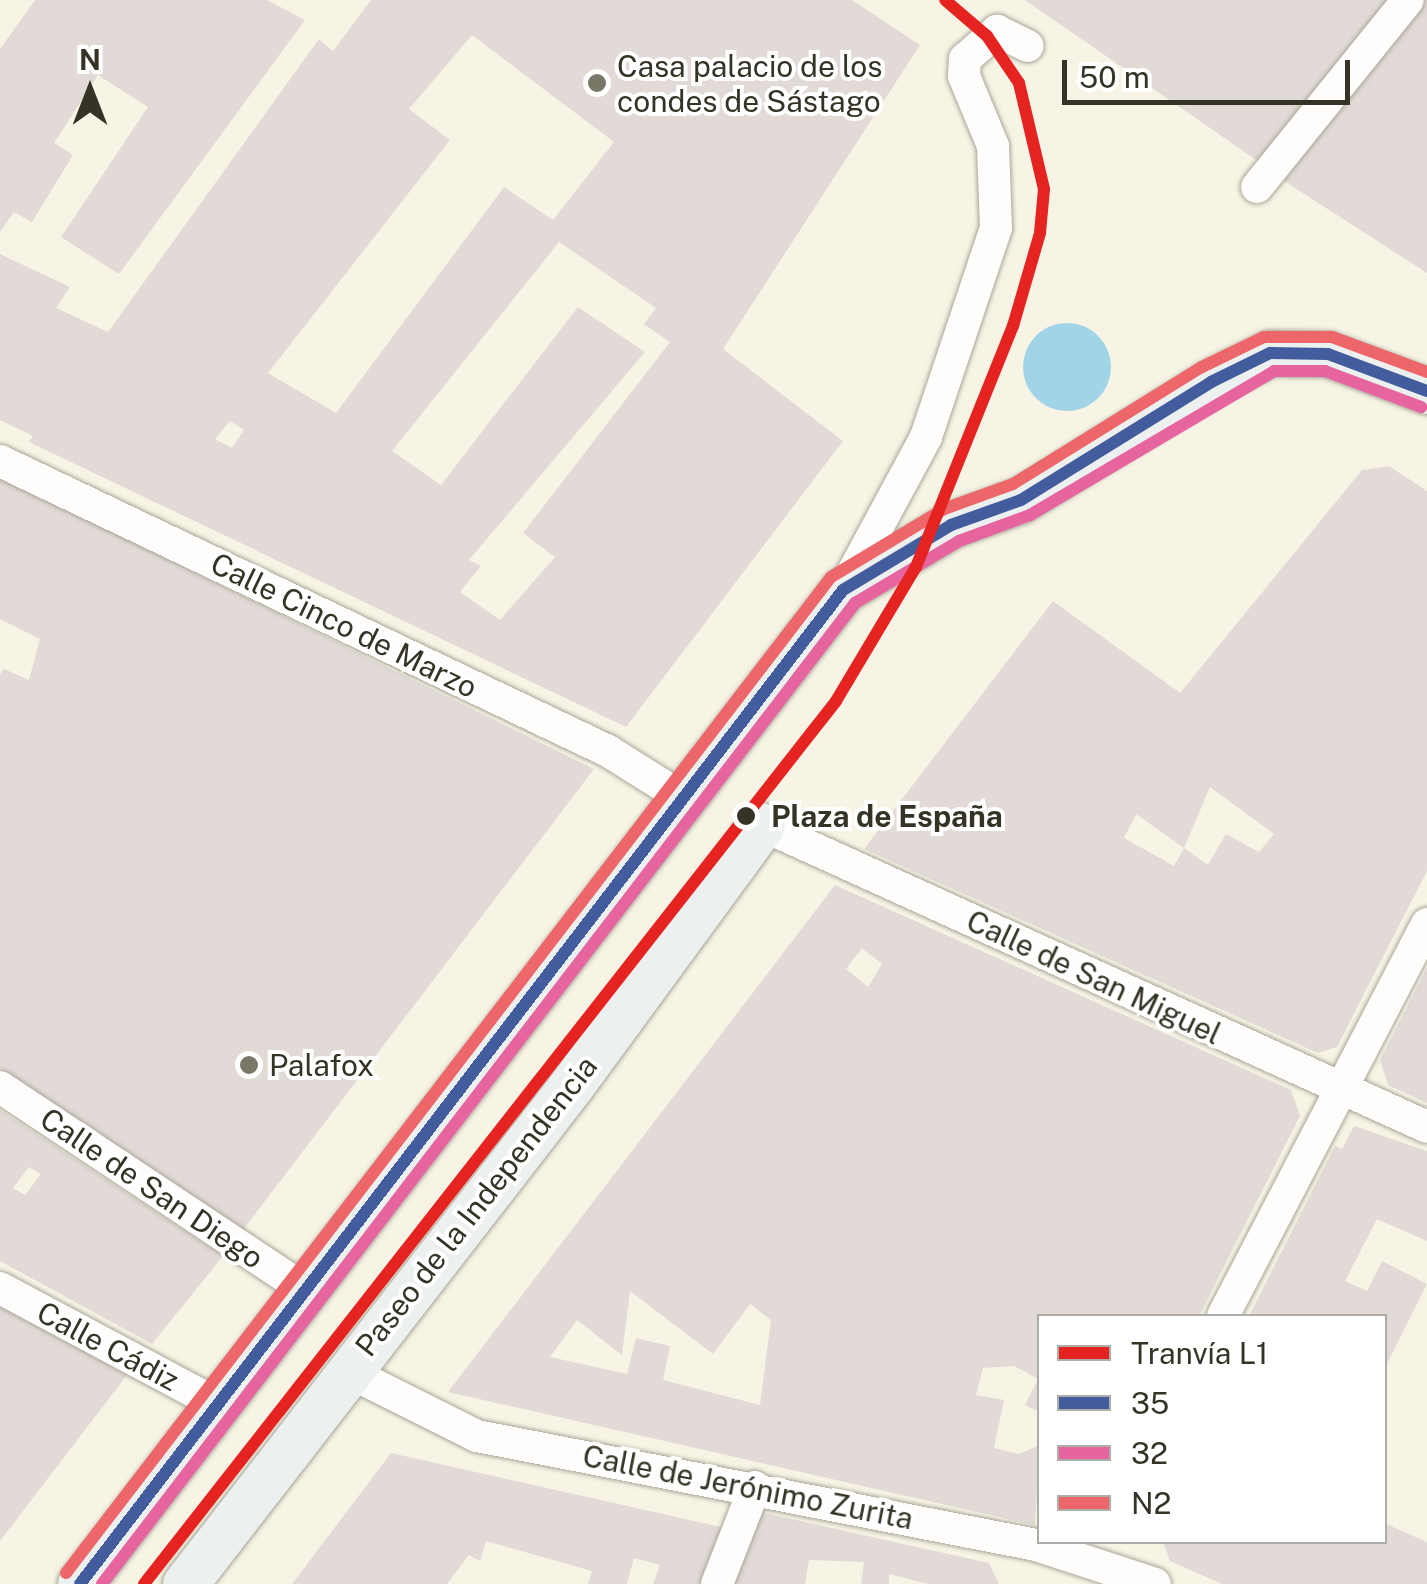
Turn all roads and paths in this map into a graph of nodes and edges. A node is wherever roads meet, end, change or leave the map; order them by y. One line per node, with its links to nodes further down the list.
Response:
1 (1408, 0): 3 (street)
2 (1028, 46): 6 (street)
3 (1257, 186)
4 (1419, 387): 6 (street)
5 (0, 461): 7 (street, Calle Cinco de Marzo)
6 (843, 590): 7 (street)
7 (684, 798): 14 (street)
8 (762, 825): 11 (street, Calle de San Miguel); 16 (street, Paseo de la Independencia)
9 (1427, 924): 11 (street)
10 (0, 1086): 14 (street, Calle de San Diego)
11 (1342, 1090): 12 (street, Calle de San Miguel); 15 (street)
12 (1427, 1127)
13 (0, 1288): 17 (street, Calle Cádiz)
14 (305, 1290): 17 (street)
15 (1223, 1314)
16 (349, 1372): 18 (street, Calle de Jerónimo Zurita); 21 (street, Paseo de la Independencia)
17 (217, 1404): 20 (street)
18 (756, 1487): 19 (street, Calle de Jerónimo Zurita); 22 (street)
19 (1095, 1562): 23 (street, Calle de Jerónimo Zurita)
20 (80, 1584)
21 (186, 1584)
22 (717, 1584)
23 (1155, 1584)

